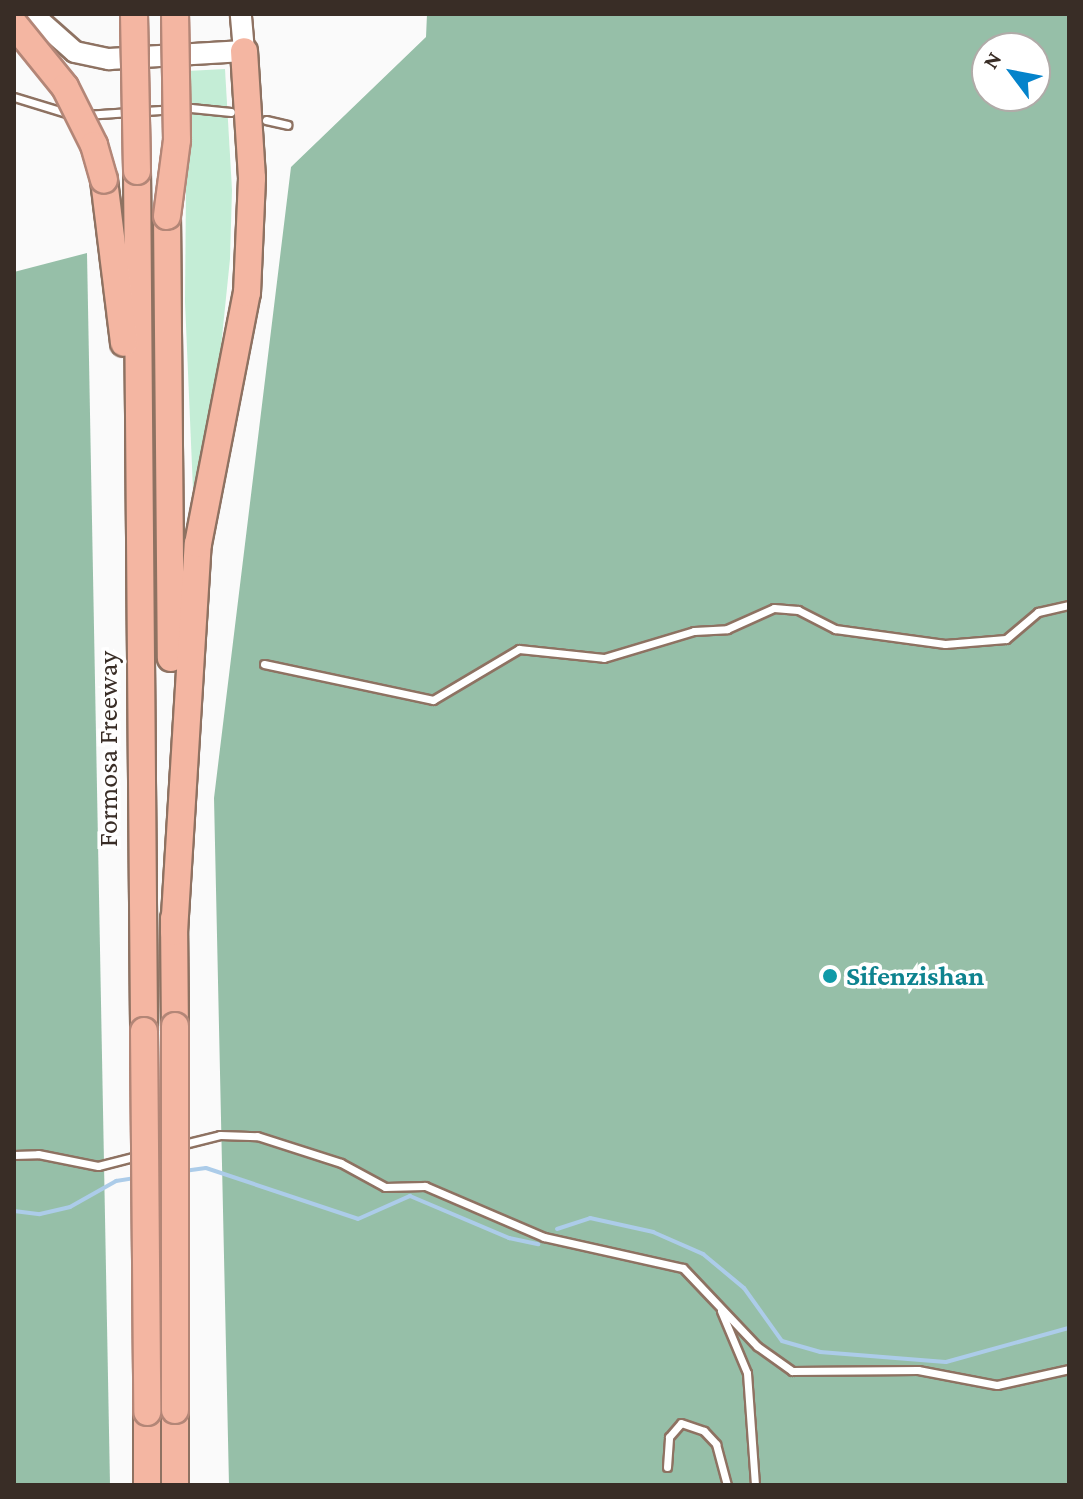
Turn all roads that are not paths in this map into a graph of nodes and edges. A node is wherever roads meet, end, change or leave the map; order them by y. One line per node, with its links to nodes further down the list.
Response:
1 (134, 14): 12 (highway, Formosa Freeway, bridge)
2 (162, 14): 11 (highway, bridge)
3 (175, 14): 11 (highway, bridge)
4 (241, 14): 6 (main road)
5 (31, 19): 6 (main road); 12 (highway, bridge)
6 (244, 51): 15 (highway)
7 (14, 97): 8 (lane)
8 (231, 112)
9 (266, 120): 10 (lane)
10 (287, 125)
11 (167, 216): 15 (highway)
12 (141, 493): 20 (highway, Formosa Freeway, bridge)
13 (1069, 605): 14 (lane)
14 (264, 664)
15 (174, 932): 21 (highway, bridge)
16 (14, 1155): 17 (lane)
17 (718, 1306): 18 (lane); 23 (lane)
18 (1069, 1369)
19 (667, 1467): 22 (lane)
20 (147, 1485)
21 (175, 1485)
22 (727, 1485)
23 (755, 1485)

